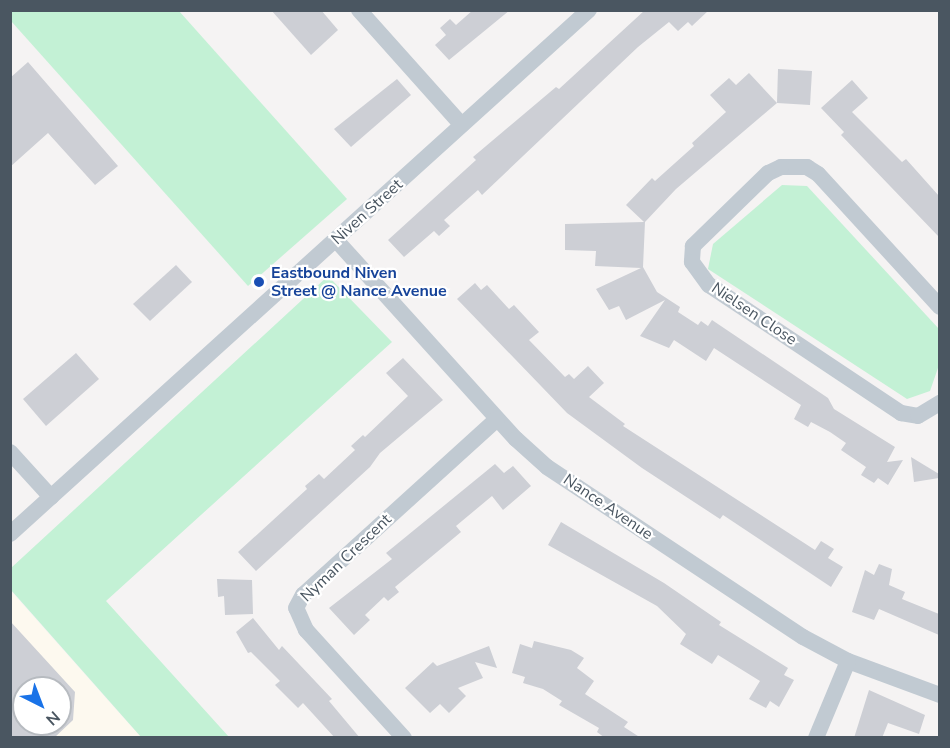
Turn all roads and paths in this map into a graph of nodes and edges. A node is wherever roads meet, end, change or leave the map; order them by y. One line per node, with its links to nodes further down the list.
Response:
1 (359, 10): 3 (street)
2 (589, 10): 3 (street, Niven Street)
3 (462, 125): 4 (street, Niven Street)
4 (336, 240): 7 (street, Nance Avenue); 9 (street, Niven Street)
5 (939, 307): 6 (street, Nielsen Close)
6 (939, 403)
7 (497, 418): 11 (street, Nance Avenue); 13 (street, Nyman Crescent)
8 (10, 452): 9 (street)
9 (51, 497): 10 (street, Niven Street)
10 (10, 534)
11 (848, 660): 12 (street, Nance Avenue); 14 (street)
12 (939, 695)
13 (404, 738)
14 (816, 738)

